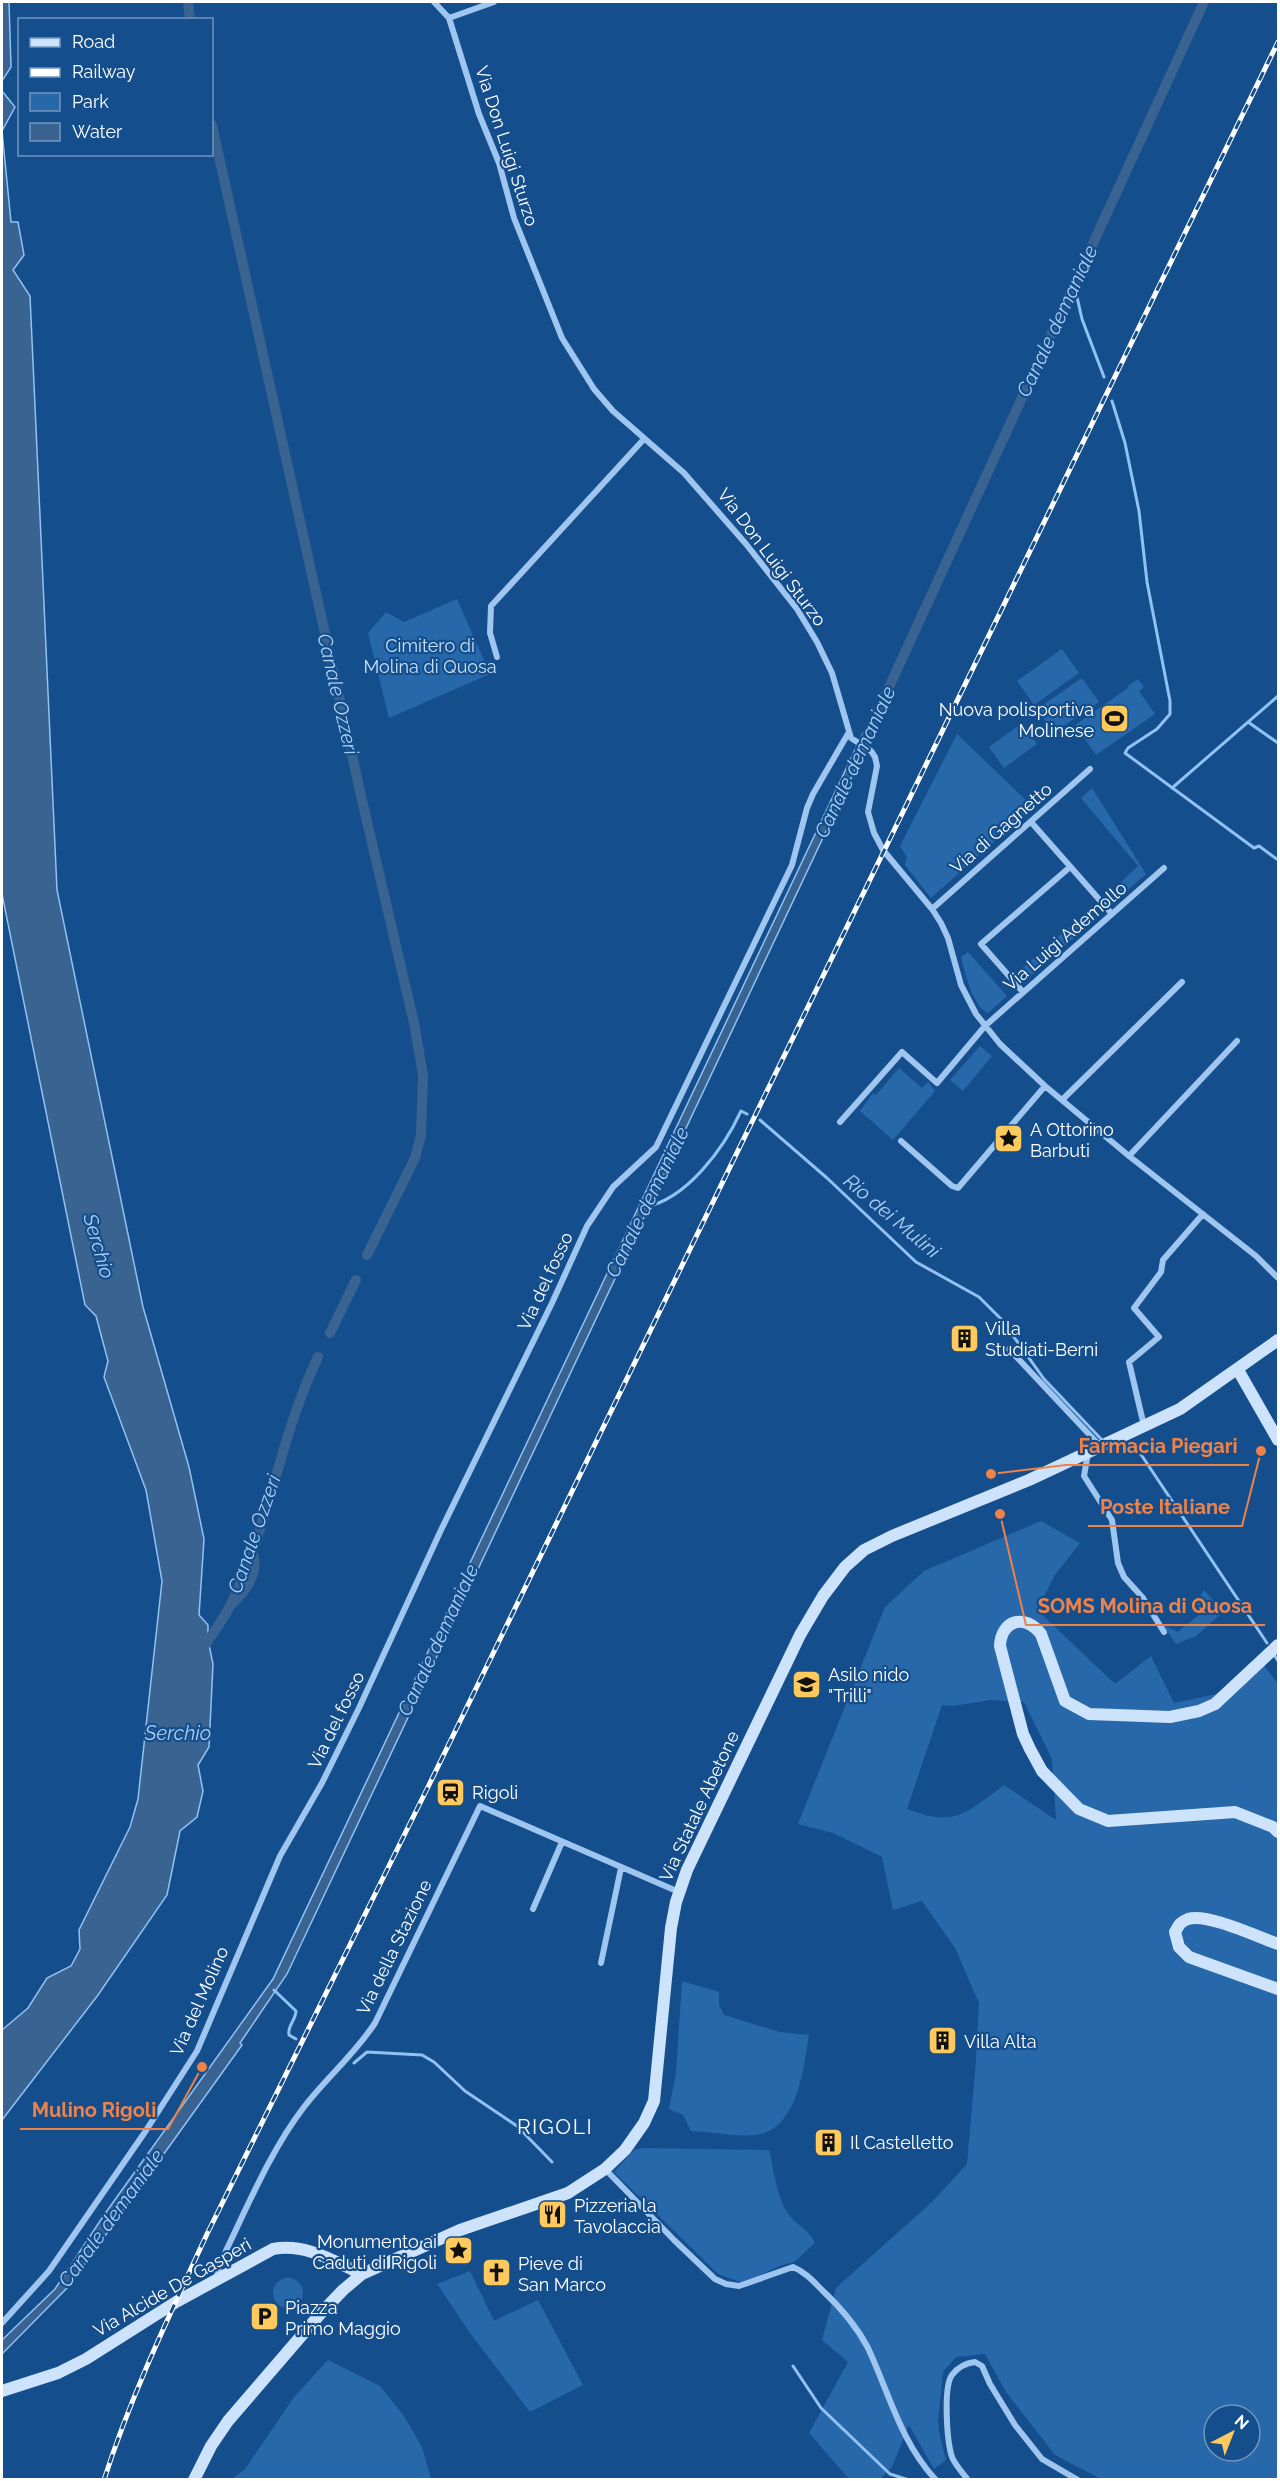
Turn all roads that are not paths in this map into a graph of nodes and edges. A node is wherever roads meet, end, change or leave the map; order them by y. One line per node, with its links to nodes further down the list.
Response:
1 (434, 2): 3 (street, Via Don Luigi Sturzo)
2 (494, 2): 3 (street)
3 (449, 18): 4 (street, Via Don Luigi Sturzo)
4 (644, 439): 5 (street); 6 (street, Via Don Luigi Sturzo)
5 (497, 657)
6 (849, 732): 11 (street, Via Don Luigi Sturzo); 35 (street, Via del fosso)
7 (1090, 769): 8 (street, Via di Gagnetto)
8 (1031, 822): 9 (street); 11 (street, Via di Gagnetto)
9 (1070, 867): 12 (street); 14 (street)
10 (1164, 868): 12 (street, Via Luigi Ademollo)
11 (932, 909): 15 (street, Via Don Luigi Sturzo)
12 (1112, 914): 14 (street, Via Luigi Ademollo)
13 (1182, 982): 18 (street)
14 (1023, 992): 15 (street, Via Luigi Ademollo)
15 (985, 1026): 17 (street, Via Don Luigi Sturzo); 19 (street, Via Luigi Ademollo)
16 (1237, 1041): 21 (street)
17 (1045, 1086): 18 (street, Via Don Luigi Sturzo); 20 (street)
18 (1062, 1100): 21 (street, Via Don Luigi Sturzo)
19 (840, 1122)
20 (901, 1141)
21 (1128, 1156): 22 (street, Via Don Luigi Sturzo)
22 (1203, 1214): 23 (street, Via Don Luigi Sturzo); 27 (street)
23 (1278, 1278)
24 (1278, 1340): 26 (main road, Via Statale Abetone)
25 (1009, 1349): 29 (street)
26 (1238, 1370): 27 (main road, Via Statale Abetone); 28 (main road)
27 (1144, 1428): 29 (main road, Via Statale Abetone)
28 (1278, 1440)
29 (1101, 1447): 30 (main road, Via Statale Abetone)
30 (1088, 1453): 31 (street); 37 (main road, Via Statale Abetone)
31 (1164, 1632)
32 (1278, 1645): 33 (main road)
33 (1278, 1832)
34 (562, 1842): 36 (street, Via della Stazione); 38 (street); 44 (street, Via della Stazione)
35 (280, 1856): 45 (street, Via del Molino)
36 (621, 1868): 37 (street, Via della Stazione); 40 (street)
37 (679, 1892): 42 (main road, Via Statale Abetone)
38 (533, 1909)
39 (1278, 1944): 41 (main road)
40 (601, 1963)
41 (1278, 1989)
42 (605, 2169): 43 (main road, Via Statale Abetone); 48 (street)
43 (362, 2274): 44 (main road, Via Alcide De Gasperi); 47 (main road, Via Statale Abetone)
44 (216, 2279): 46 (main road, Via Alcide De Gasperi)
45 (2, 2323)
46 (2, 2391)
47 (194, 2480)
48 (936, 2480)
49 (968, 2480): 50 (street)
50 (1078, 2480)

